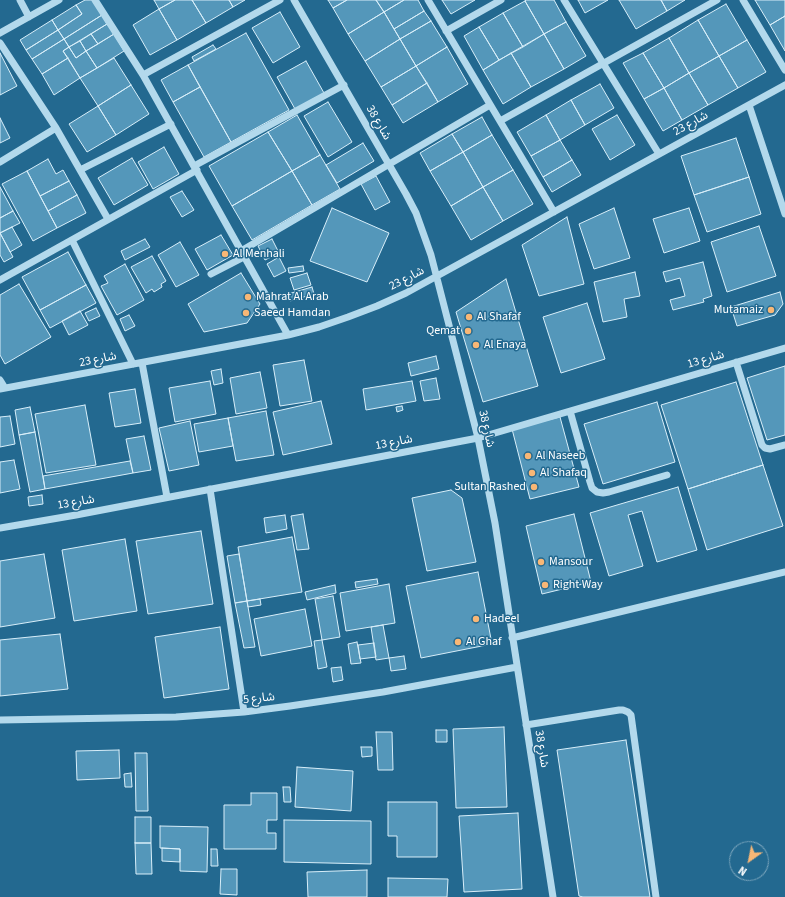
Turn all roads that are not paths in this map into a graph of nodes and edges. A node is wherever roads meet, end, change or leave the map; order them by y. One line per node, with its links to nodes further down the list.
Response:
1 (20, 0): 11 (street)
2 (59, 0): 11 (street)
3 (95, 0): 17 (street)
4 (280, 0): 17 (street)
5 (294, 0): 18 (street, شارع 38)
6 (428, 0): 12 (street)
7 (501, 0): 12 (street)
8 (564, 0): 15 (street)
9 (717, 0): 15 (street)
10 (742, 0): 16 (street)
11 (29, 17): 13 (street)
12 (446, 31): 20 (street)
13 (0, 33)
14 (0, 43): 24 (street)
15 (603, 64): 22 (street); 25 (street)
16 (785, 70)
17 (143, 75): 23 (street)
18 (344, 85): 27 (street, شارع 38); 28 (street)
19 (785, 85): 21 (street, شارع 23)
20 (490, 105): 22 (street); 27 (street)
21 (749, 105): 25 (street, شارع 23); 31 (street)
22 (500, 121): 30 (street)
23 (171, 124): 28 (street); 29 (street)
24 (56, 128): 26 (street); 29 (street)
25 (658, 154): 30 (street, شارع 23)
26 (0, 162)
27 (389, 164): 34 (street); 36 (street, شارع 38)
28 (195, 168): 32 (street); 34 (street)
29 (80, 170): 32 (street)
30 (554, 212): 36 (street, شارع 23)
31 (785, 214)
32 (108, 219): 33 (street)
33 (72, 240): 37 (street); 42 (street)
34 (243, 254): 35 (street); 38 (street)
35 (211, 274)
36 (437, 276): 38 (street, شارع 23); 46 (street, شارع 38)
37 (0, 280)
38 (288, 335): 41 (street, شارع 23)
39 (785, 348): 40 (street, شارع 13)
40 (736, 362): 45 (street, شارع 13); 47 (street)
41 (142, 363): 42 (street, شارع 23); 50 (street)
42 (133, 364): 44 (street, شارع 23)
43 (0, 380): 44 (street)
44 (3, 388)
45 (570, 411): 46 (street, شارع 13); 48 (street)
46 (478, 438): 49 (street, شارع 13); 53 (street, شارع 38)
47 (785, 445)
48 (667, 475)
49 (210, 489): 50 (street, شارع 13); 55 (street)
50 (167, 497): 51 (street, شارع 13)
51 (0, 528)
52 (785, 572): 53 (street)
53 (512, 638): 54 (street, شارع 38)
54 (517, 667): 55 (street, شارع 5); 57 (street, شارع 38)
55 (244, 712): 56 (street, شارع 5)
56 (0, 720)
57 (526, 725): 58 (street, شارع 38); 59 (street)
58 (553, 897)
59 (656, 897)

